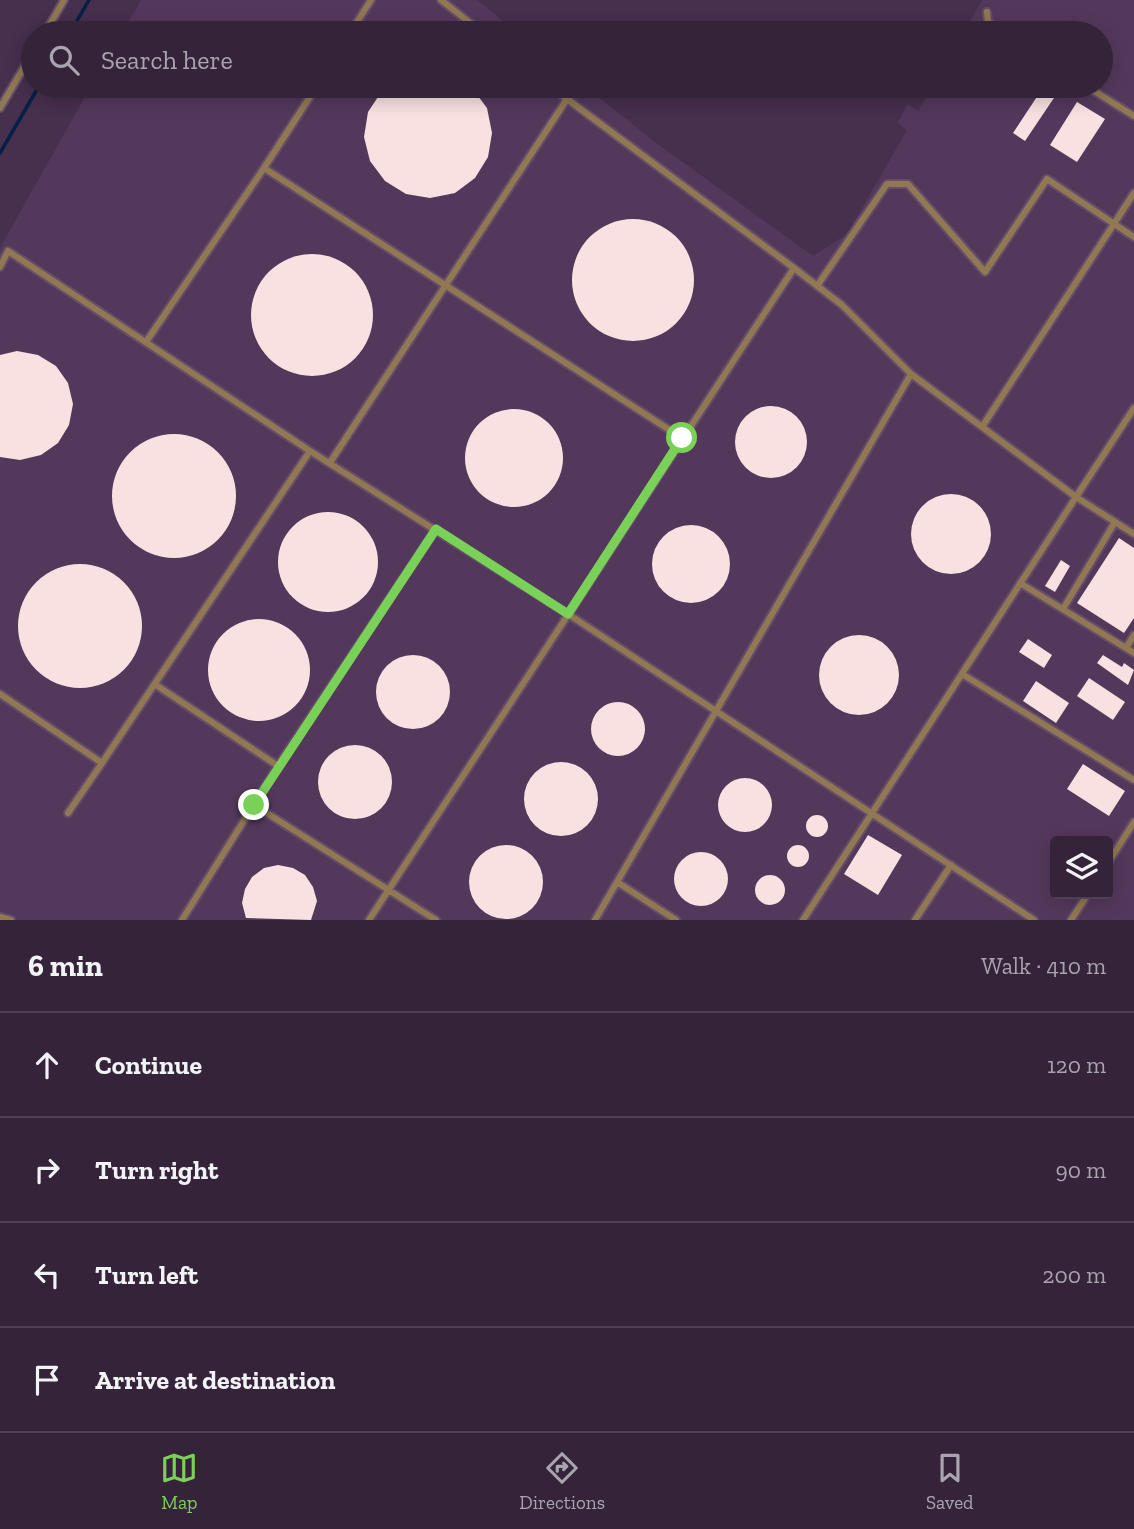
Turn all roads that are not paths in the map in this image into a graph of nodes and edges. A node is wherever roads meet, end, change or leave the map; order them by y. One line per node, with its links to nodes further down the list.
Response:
1 (64, 0): 5 (lane)
2 (371, 0): 6 (lane)
3 (441, 0): 7 (lane)
4 (987, 12): 8 (lane)
5 (52, 21)
6 (358, 21)
7 (468, 21)
8 (988, 21)
9 (21, 72): 13 (lane)
10 (309, 98): 15 (lane)
11 (1105, 98): 14 (lane)
12 (567, 99): 20 (lane); 21 (lane)
13 (0, 108)
14 (1134, 116)
15 (264, 168): 21 (lane); 23 (lane)
16 (1134, 193): 17 (lane)
17 (1114, 223): 18 (lane); 22 (lane); 26 (lane)
18 (1134, 237)
19 (0, 267): 23 (lane)
20 (794, 268): 22 (lane); 27 (lane)
21 (443, 286): 27 (lane); 29 (lane)
22 (817, 286): 24 (lane)
23 (146, 342): 28 (lane)
24 (911, 374): 26 (lane); 43 (lane)
25 (1134, 408): 30 (lane)
26 (982, 427): 30 (lane)
27 (682, 438): 36 (lane)
28 (310, 451): 29 (lane); 41 (lane)
29 (331, 461): 32 (lane)
30 (1076, 497): 31 (lane); 34 (lane)
31 (1115, 522): 33 (lane); 35 (lane)
32 (436, 529): 36 (lane); 45 (lane)
33 (1134, 534)
34 (1020, 583): 35 (lane); 40 (lane)
35 (1063, 609): 38 (lane)
36 (568, 614): 43 (lane); 54 (lane)
37 (1134, 635): 38 (lane)
38 (1126, 648): 39 (lane)
39 (1134, 653)
40 (962, 674): 46 (lane); 49 (lane)
41 (156, 685): 44 (lane); 45 (lane)
42 (0, 694): 44 (lane)
43 (715, 712): 49 (lane); 53 (lane)
44 (102, 763): 48 (lane)
45 (278, 766): 47 (lane)
46 (1134, 780)
47 (254, 805): 54 (lane); 58 (lane)
48 (68, 813)
49 (873, 814): 52 (lane); 63 (lane)
50 (1134, 822): 51 (lane)
51 (1113, 855)
52 (951, 865): 64 (lane); 65 (lane)
53 (617, 881): 61 (lane); 62 (lane)
54 (389, 890): 59 (lane); 60 (lane)
55 (1085, 899): 66 (lane)
56 (0, 916): 57 (lane)
57 (11, 920)
58 (182, 920)
59 (369, 920)
60 (436, 920)
61 (595, 920)
62 (676, 920)
63 (803, 920)
64 (915, 920)
65 (1034, 920)
66 (1071, 920)

